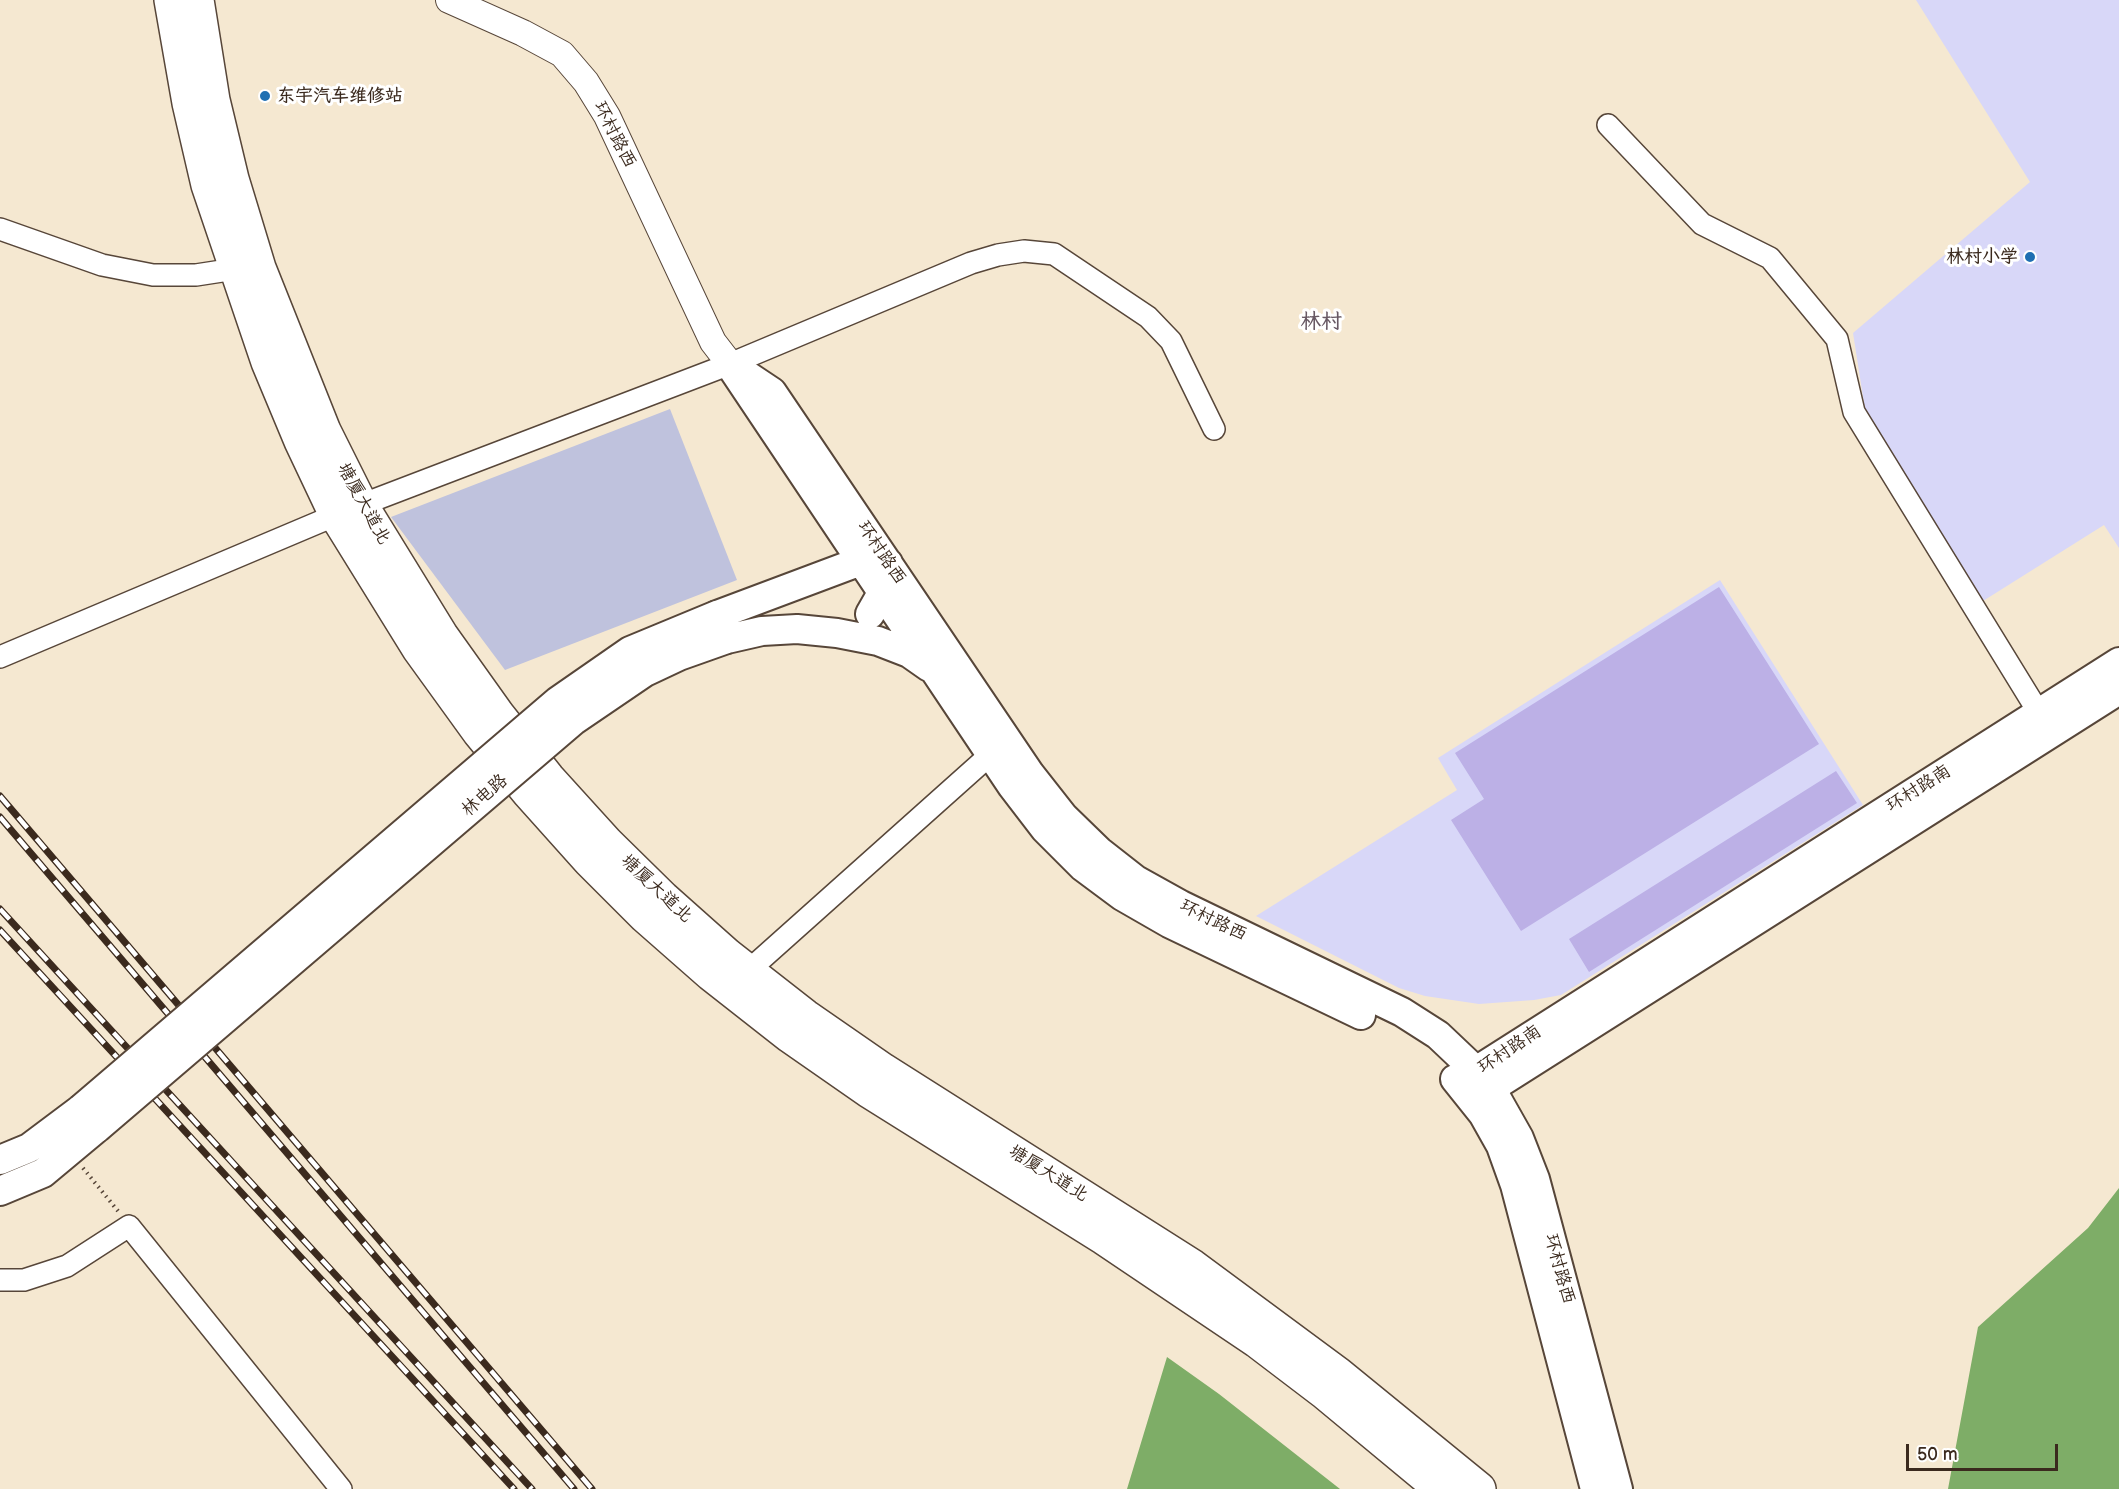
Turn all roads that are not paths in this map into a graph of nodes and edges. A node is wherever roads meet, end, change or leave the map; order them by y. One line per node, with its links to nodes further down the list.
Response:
1 (171, 0): 6 (main road, 塘厦大道北)
2 (196, 0): 9 (main road, 塘厦大道北)
3 (449, 0): 7 (street, 环村路西)
4 (1608, 125): 18 (street)
5 (0, 229): 6 (street)
6 (234, 269): 9 (main road, 塘厦大道北)
7 (730, 364): 8 (street); 9 (street); 10 (main road, 环村路西)
8 (1214, 429)
9 (349, 510): 14 (street); 20 (main road, 塘厦大道北); 27 (main road, 塘厦大道北)
10 (861, 565): 11 (main road); 11 (main road); 12 (main road, 林电路); 21 (main road, 环村路西)
11 (876, 603): 13 (main road); 16 (main road, 环村路西)
12 (722, 627): 13 (main road, 林电路); 22 (main road, 林电路, bridge)
13 (837, 633): 16 (main road, 林电路)
14 (0, 657)
15 (2119, 662): 18 (main road, 环村路南)
16 (936, 672): 19 (main road, 环村路西)
17 (2119, 690): 21 (main road, 环村路南)
18 (2039, 713): 21 (main road, 环村路南)
19 (991, 754): 20 (street); 21 (main road, 环村路西)
20 (748, 971): 28 (main road, 塘厦大道北)
21 (1476, 1082): 29 (main road, 环村路西); 30 (main road, 环村路西)
22 (89, 1118): 23 (main road); 24 (main road)
23 (0, 1160)
24 (0, 1191)
25 (0, 1280): 26 (street)
26 (341, 1489)
27 (1441, 1489)
28 (1479, 1489)
29 (1595, 1489)
30 (1618, 1489)

